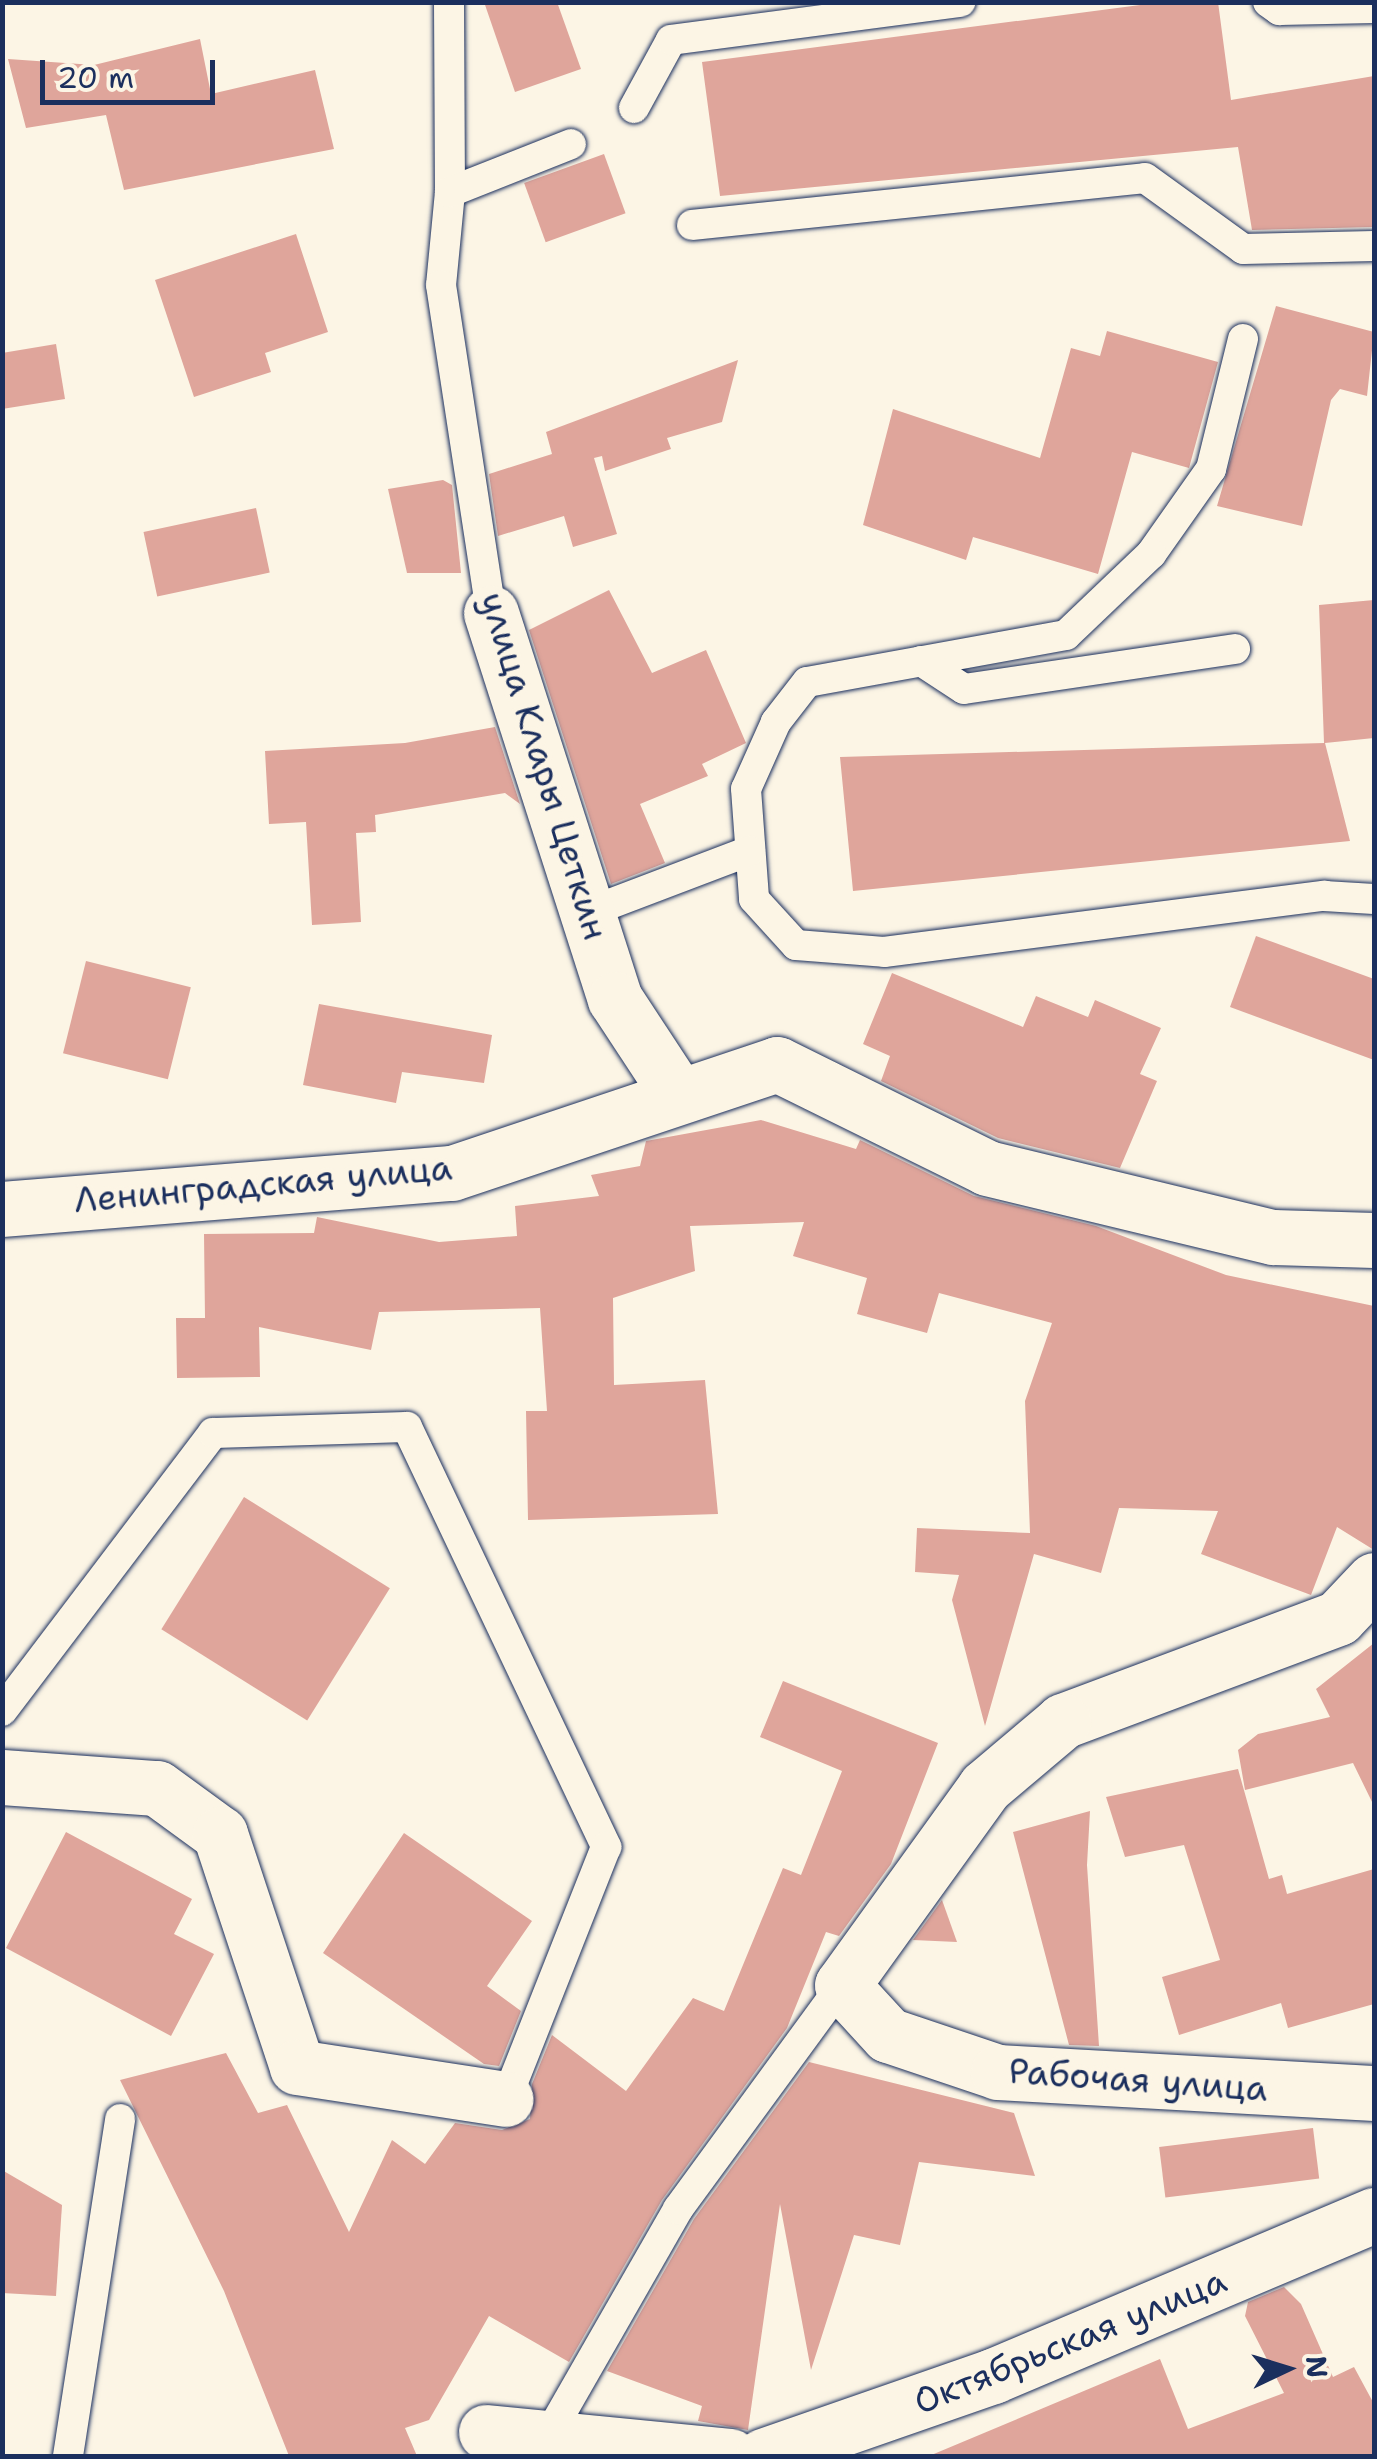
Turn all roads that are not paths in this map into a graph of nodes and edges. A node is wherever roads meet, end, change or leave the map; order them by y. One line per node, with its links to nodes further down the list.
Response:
1 (449, 2): 7 (lane, улица Клары Цеткин)
2 (961, 2): 5 (lane)
3 (1275, 5): 4 (lane)
4 (1374, 8)
5 (634, 108)
6 (571, 144): 7 (lane)
7 (450, 192): 11 (lane, улица Клары Цеткин)
8 (692, 225): 9 (lane)
9 (1374, 246)
10 (1243, 340): 13 (lane)
11 (491, 613): 16 (street, улица Клары Цеткин)
12 (1235, 649): 13 (lane)
13 (921, 661): 14 (lane)
14 (750, 850): 15 (lane); 16 (lane)
15 (1374, 899)
16 (590, 912): 17 (street, улица Клары Цеткин)
17 (676, 1092): 18 (street, Ленинградская улица); 19 (street, Ленинградская улица)
18 (2, 1208)
19 (1374, 1240)
20 (1374, 1580): 23 (street)
21 (2, 1711): 25 (lane)
22 (2, 1776): 25 (street)
23 (842, 1986): 24 (street, Рабочая улица); 29 (lane)
24 (1374, 2093)
25 (506, 2099)
26 (120, 2118): 30 (lane)
27 (1374, 2215): 32 (street, Октябрьская улица)
28 (486, 2432): 29 (street)
29 (548, 2438): 31 (street)
30 (68, 2456)
31 (730, 2456)
32 (762, 2456)

